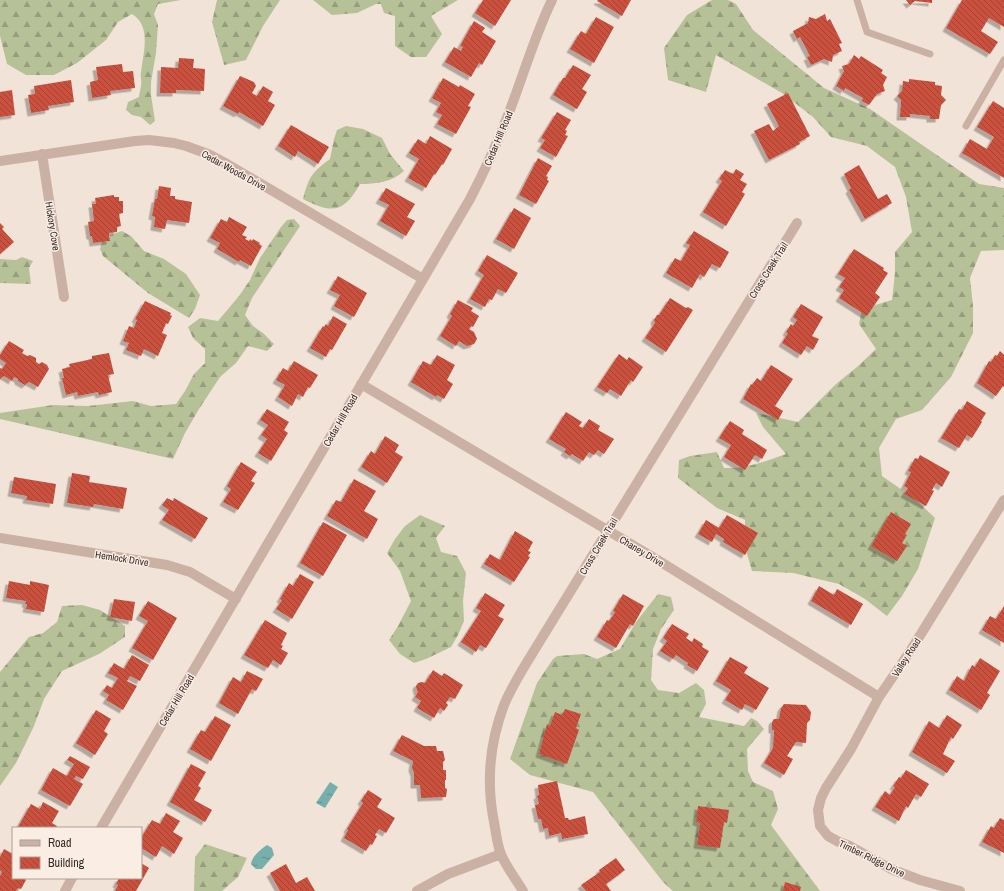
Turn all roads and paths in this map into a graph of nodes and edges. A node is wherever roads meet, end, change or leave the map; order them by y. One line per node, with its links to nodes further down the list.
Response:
1 (552, 0): 9 (street, Cedar Hill Road)
2 (857, 0): 3 (lane)
3 (930, 54)
4 (1004, 60): 5 (lane)
5 (966, 126)
6 (42, 154): 7 (street, Cedar Woods Drive); 9 (street, Cedar Woods Drive); 10 (street, Hickory Cove)
7 (0, 161)
8 (797, 223): 13 (street, Cross Creek Trail)
9 (423, 279): 11 (street, Cedar Hill Road)
10 (64, 297)
11 (361, 384): 13 (street, Chaney Drive); 15 (street, Cedar Hill Road)
12 (1004, 500): 16 (street, Valley Road)
13 (607, 531): 16 (street, Chaney Drive); 19 (street, Cross Creek Trail)
14 (0, 538): 15 (street, Hemlock Drive)
15 (236, 599): 18 (street, Cedar Hill Road)
16 (879, 697): 17 (street, Valley Road)
17 (819, 818): 24 (street, Timber Ridge Drive)
18 (102, 827)
19 (501, 854): 22 (street); 23 (street, Cross Creek Trail)
20 (71, 879): 21 (street)
21 (65, 891)
22 (417, 891)
23 (523, 891)
24 (960, 891)

